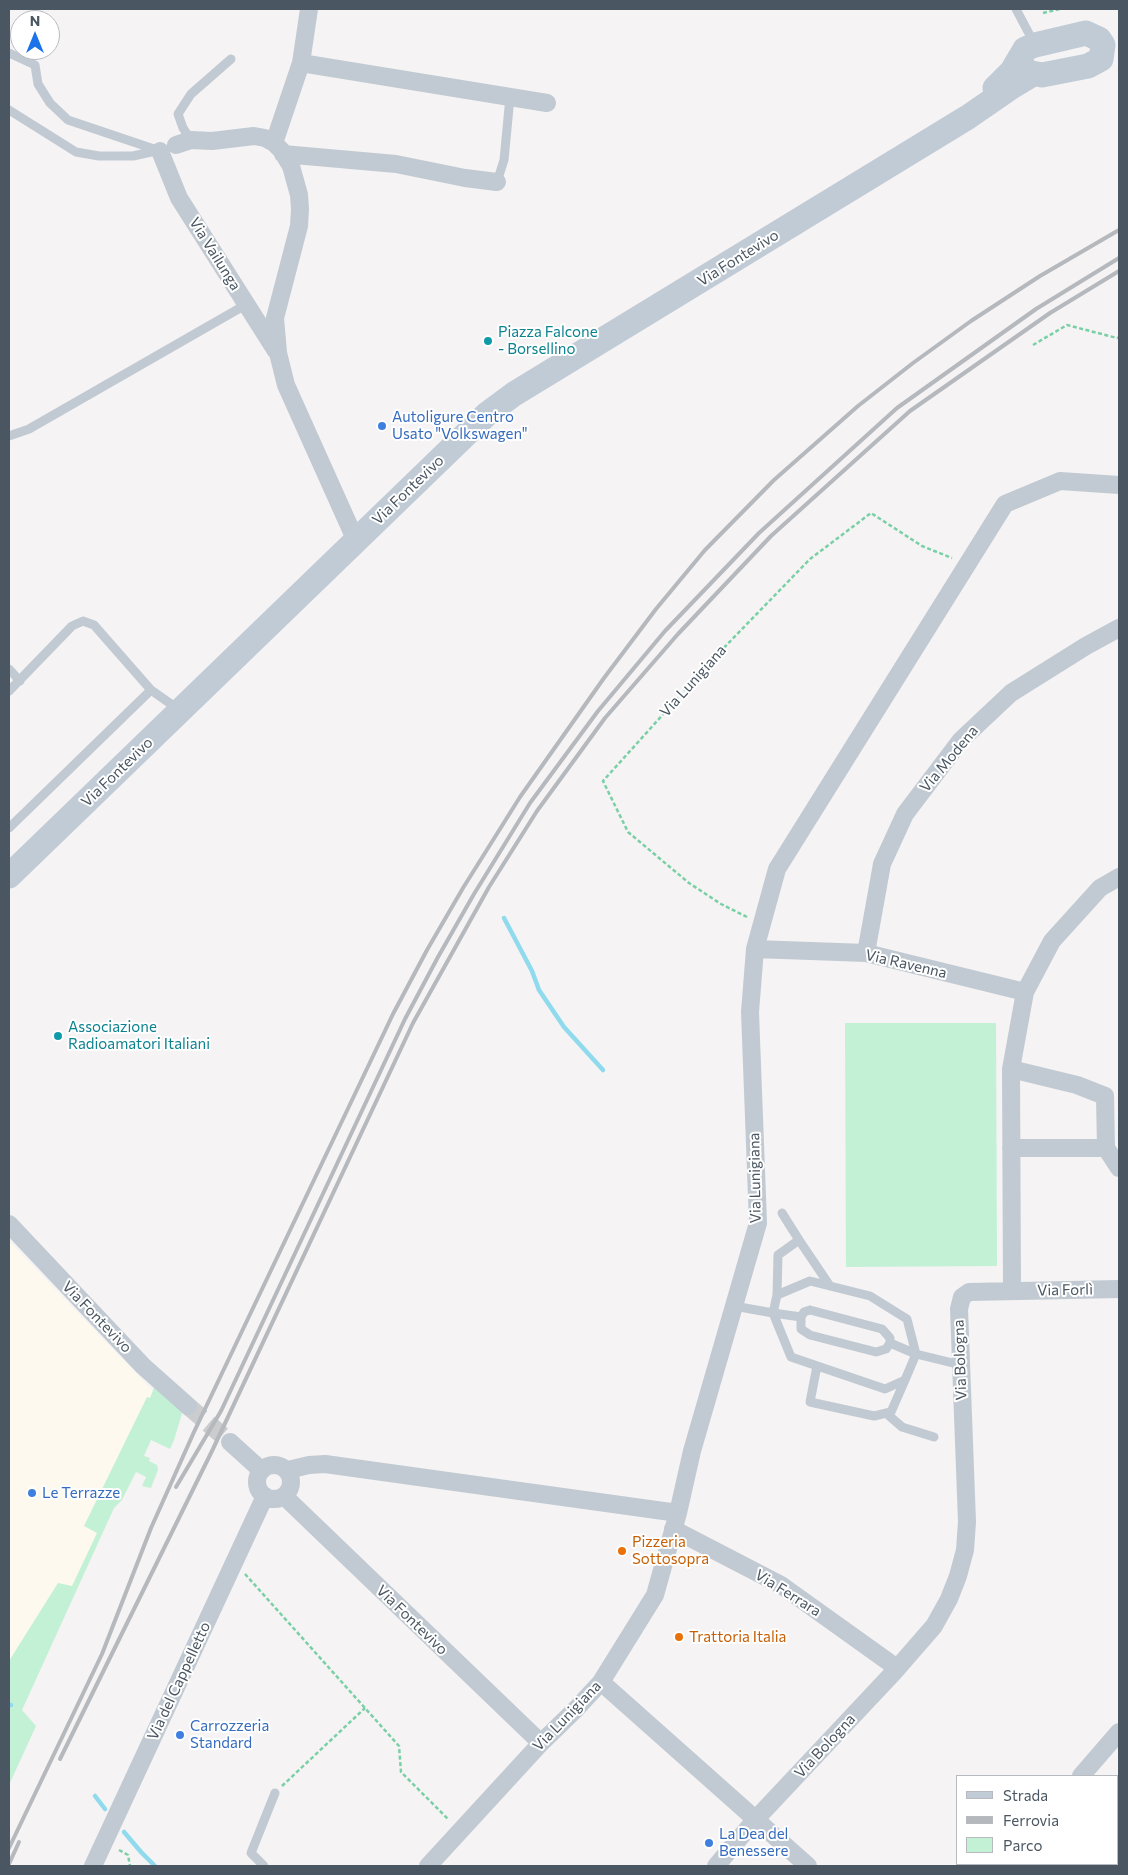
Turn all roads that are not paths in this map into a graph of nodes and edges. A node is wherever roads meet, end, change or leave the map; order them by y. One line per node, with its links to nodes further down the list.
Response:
1 (309, 9): 7 (street)
2 (1016, 9): 5 (lane)
3 (1110, 50): 5 (street, Via Fontevivo)
4 (9, 53): 11 (lane)
5 (1030, 58): 18 (street, Via Fontevivo)
6 (231, 59): 11 (lane)
7 (302, 63): 8 (street); 12 (street)
8 (510, 97): 9 (street); 13 (lane)
9 (548, 103)
10 (9, 110): 11 (lane)
11 (176, 145): 12 (street); 14 (street, Via Vailunga)
12 (279, 148): 13 (street); 15 (street, Via Vailunga)
13 (497, 182)
14 (247, 304): 15 (street, Via Vailunga); 16 (lane)
15 (278, 353): 18 (street, Via Vailunga)
16 (9, 436)
17 (1119, 485): 28 (street, Via Lunigiana)
18 (356, 541): 24 (street, Via Fontevivo)
19 (1119, 628): 29 (street, Via Modena)
20 (9, 670): 21 (lane)
21 (20, 681): 22 (lane); 23 (lane)
22 (151, 690): 24 (lane); 25 (lane)
23 (9, 691)
24 (180, 711): 26 (street, Via Fontevivo)
25 (9, 828)
26 (9, 876)
27 (1119, 877): 30 (street)
28 (755, 949): 29 (street, Via Ravenna); 42 (street, Via Lunigiana)
29 (866, 953): 30 (street, Via Ravenna)
30 (1025, 992): 31 (street)
31 (1011, 1069): 32 (street); 33 (street)
32 (1010, 1148): 33 (street); 40 (street)
33 (1106, 1148): 34 (street)
34 (1119, 1168)
35 (782, 1213): 37 (lane)
36 (9, 1224): 50 (street, Via Fontevivo)
37 (799, 1240): 38 (lane); 41 (lane)
38 (830, 1286): 41 (lane); 46 (lane)
39 (1119, 1288): 40 (street, Via Forlì)
40 (1012, 1291): 47 (street, Via Bologna)
41 (777, 1295): 43 (lane)
42 (734, 1306): 43 (lane); 58 (street, Via Lunigiana)
43 (773, 1313): 44 (lane); 48 (lane)
44 (801, 1317): 45 (lane); 45 (lane)
45 (890, 1343): 46 (lane)
46 (916, 1354): 47 (lane); 49 (lane)
47 (961, 1365): 59 (street, Via Bologna)
48 (816, 1366): 49 (lane); 51 (lane)
49 (905, 1380): 51 (lane)
50 (188, 1406)
51 (886, 1413): 52 (lane)
52 (934, 1437)
53 (230, 1442): 54 (street)
54 (261, 1470): 55 (street); 56 (street)
55 (288, 1470): 57 (street); 58 (street)
56 (265, 1496): 57 (street); 68 (street, Via del Cappelletto)
57 (284, 1496): 63 (street, Via Fontevivo)
58 (675, 1521): 59 (street, Via Ferrara); 60 (street, Via Lunigiana)
59 (896, 1670): 61 (street); 66 (street, Via Bologna)
60 (601, 1682): 63 (street, Via Lunigiana); 66 (street)
61 (876, 1701)
62 (1119, 1732): 64 (street)
63 (541, 1743): 67 (street, Via Lunigiana)
64 (1082, 1775)
65 (275, 1793): 69 (lane)
66 (756, 1820): 70 (street, Via Bologna); 71 (street)
67 (436, 1864)
68 (93, 1866)
69 (264, 1866)
70 (716, 1866)
71 (808, 1866)

